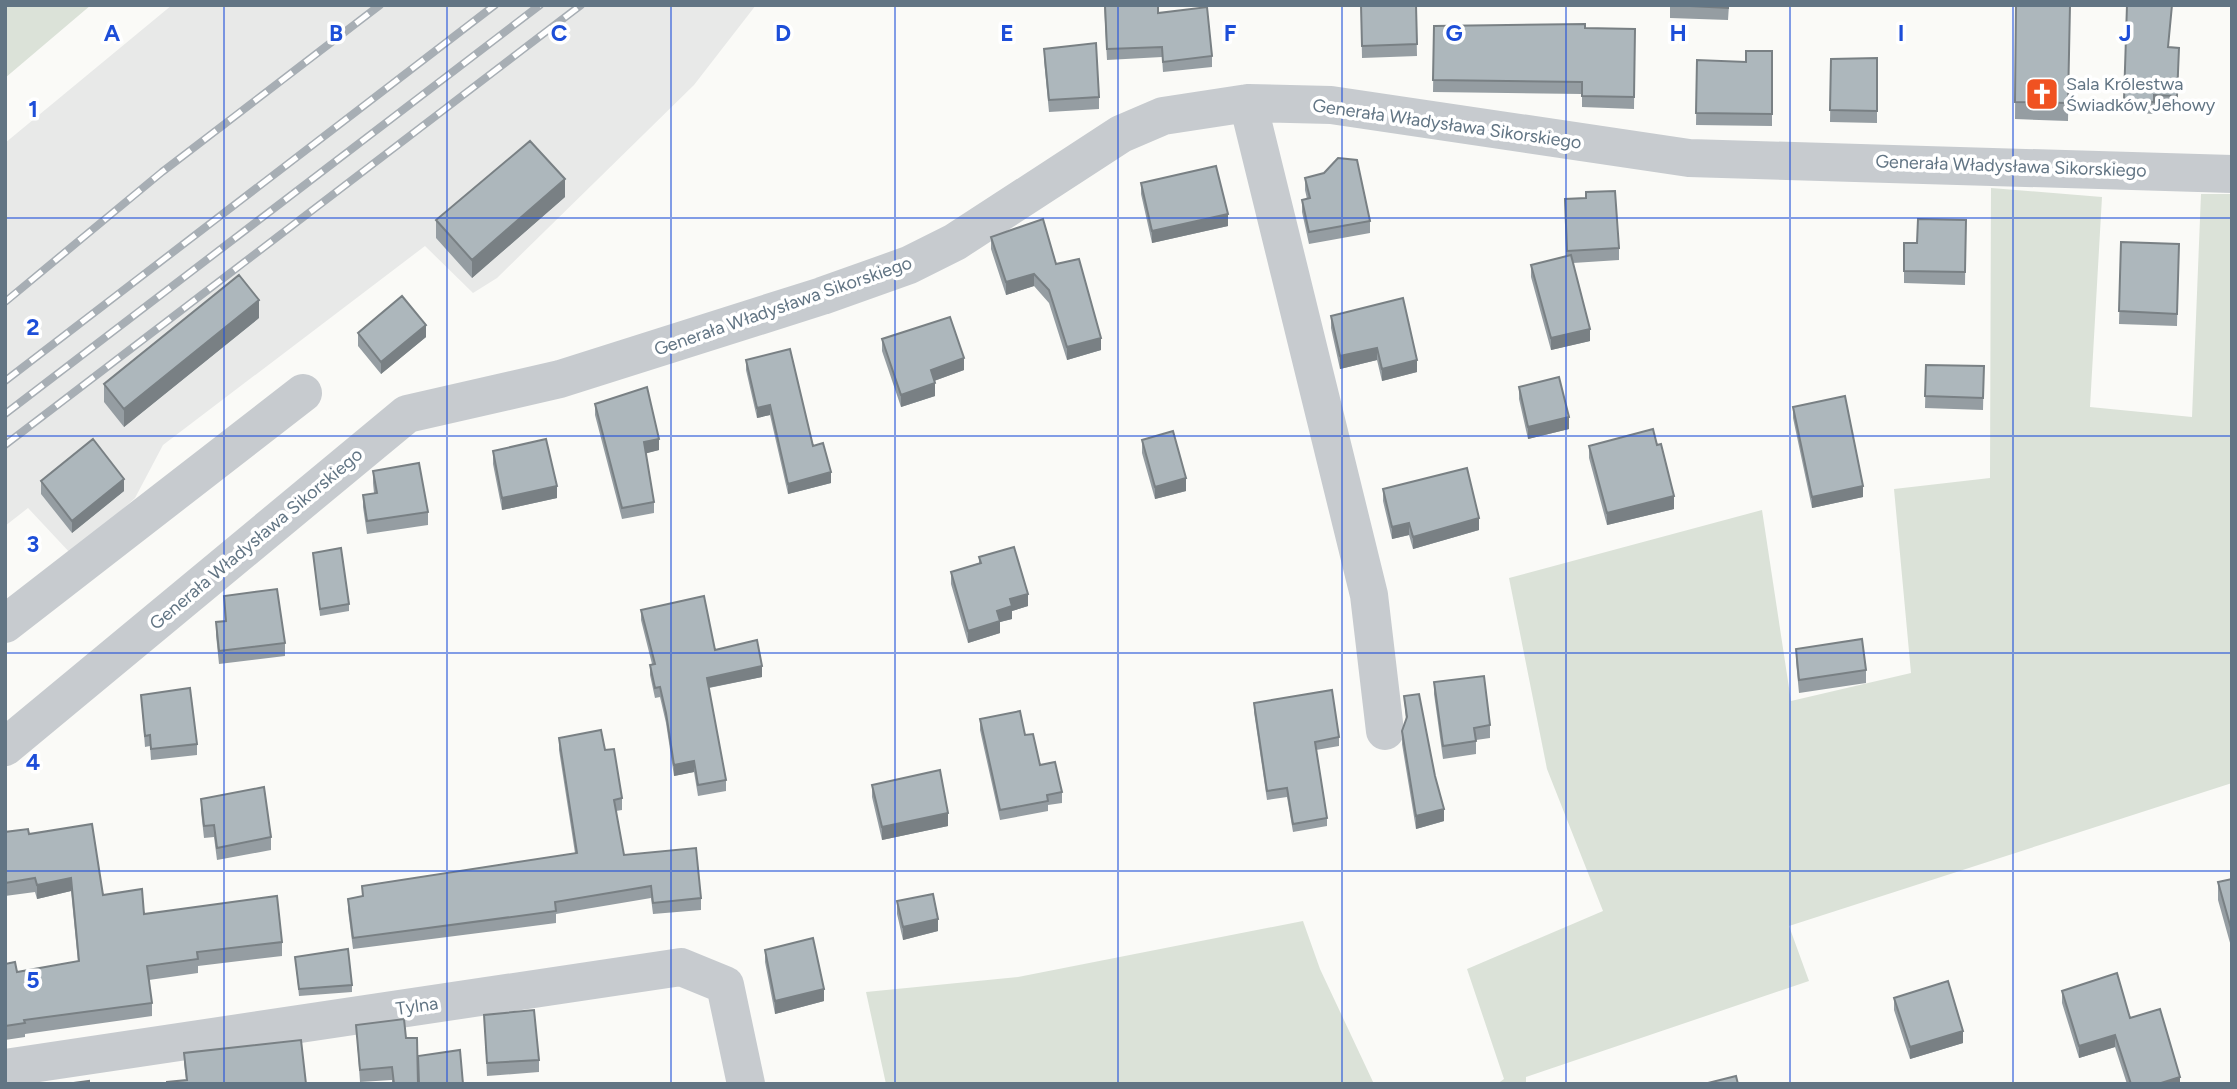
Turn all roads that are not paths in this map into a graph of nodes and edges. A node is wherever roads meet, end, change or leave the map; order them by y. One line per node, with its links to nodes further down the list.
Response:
1 (1248, 103): 2 (street, Generała Władysława Sikorskiego); 5 (street); 6 (street, Generała Władysława Sikorskiego)
2 (2232, 174)
3 (303, 393): 4 (street)
4 (5, 624)
5 (1385, 732)
6 (5, 747)
7 (5, 1068): 8 (street, Tylna)
8 (746, 1084)

